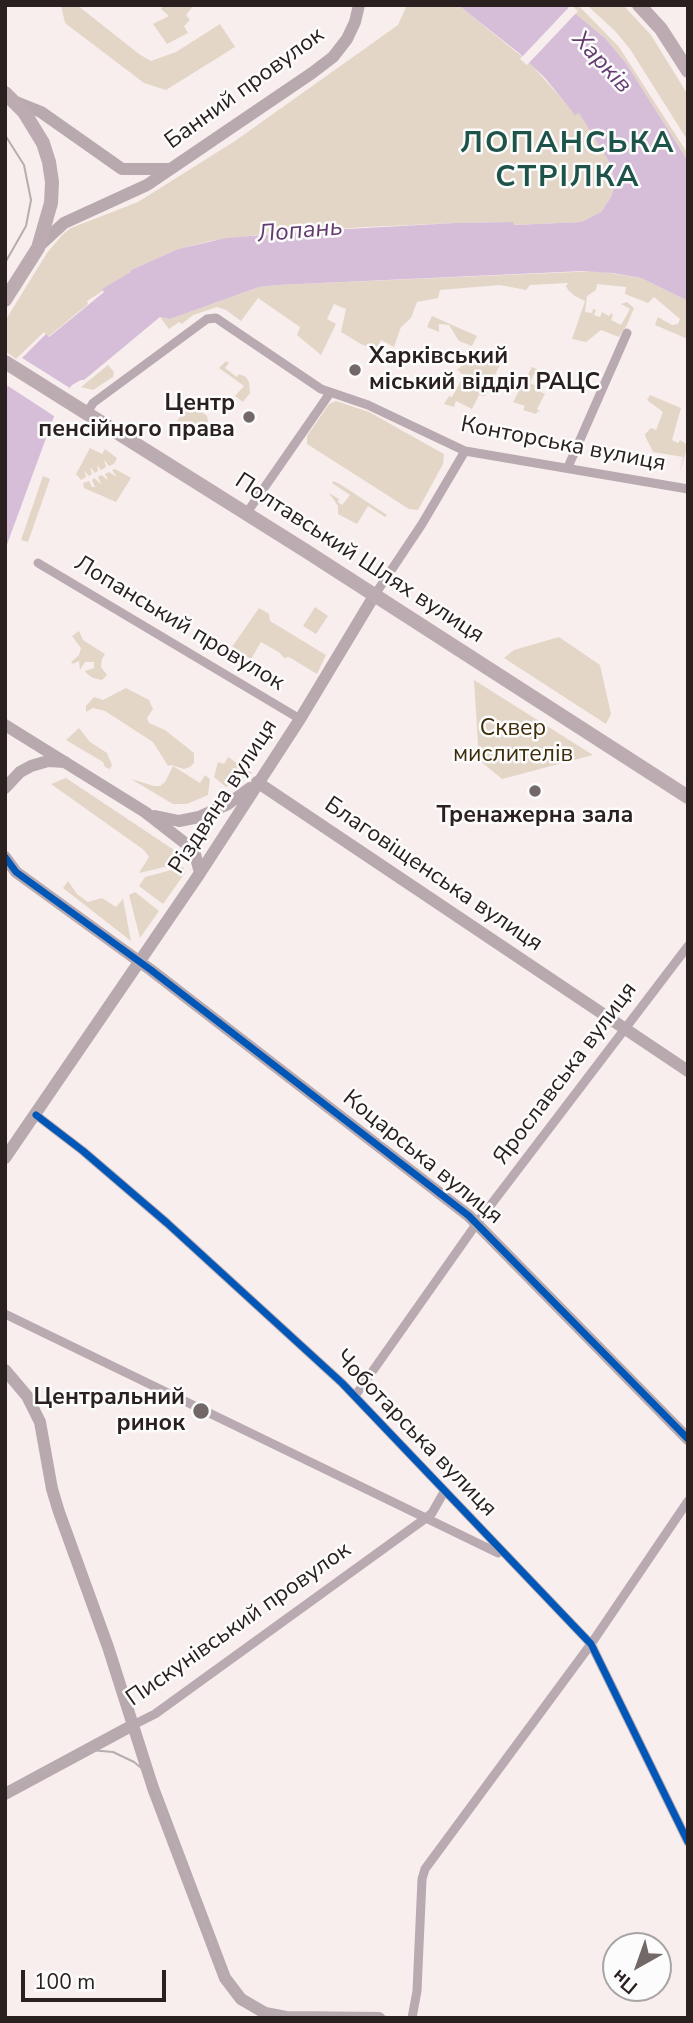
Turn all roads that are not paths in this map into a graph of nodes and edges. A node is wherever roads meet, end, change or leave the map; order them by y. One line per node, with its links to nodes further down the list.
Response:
1 (359, 5): 5 (street, Банний провулок)
2 (639, 5): 3 (main road)
3 (688, 71)
4 (11, 98): 5 (street); 6 (main road)
5 (170, 169): 6 (street, Банний провулок)
6 (38, 248): 7 (main road)
7 (5, 300)
8 (627, 333): 13 (street)
9 (8, 364): 11 (main road, Полтавський Шлях вулиця)
10 (330, 393): 11 (street, Конторська вулиця); 12 (street, Конторська вулиця); 15 (street)
11 (87, 413): 15 (main road, Полтавський Шлях вулиця)
12 (465, 450): 13 (street, Конторська вулиця); 17 (street, Різдвяна вулиця)
13 (568, 467): 14 (street, Конторська вулиця)
14 (688, 489)
15 (246, 514): 17 (main road, Полтавський Шлях вулиця)
16 (38, 563): 18 (street, Лопанський провулок)
17 (374, 596): 18 (street, Різдвяна вулиця); 23 (main road, Полтавський Шлях вулиця)
18 (300, 719): 21 (street, Різдвяна вулиця)
19 (5, 725): 20 (street)
20 (69, 762): 22 (street); 24 (street)
21 (257, 782): 24 (street); 27 (street, Різдвяна вулиця); 30 (street, Благовіщенська вулиця)
22 (5, 788)
23 (688, 797)
24 (145, 812): 27 (street)
25 (5, 857): 26 (street, Коцарська вулиця)
26 (10, 868): 29 (street, Коцарська вулиця)
27 (200, 873): 29 (street, Різдвяна вулиця)
28 (688, 946): 30 (street, Ярославська вулиця)
29 (140, 962): 32 (street, Різдвяна вулиця); 34 (street, Коцарська вулиця)
30 (624, 1030): 31 (street, Благовіщенська вулиця); 34 (street, Ярославська вулиця)
31 (688, 1071)
32 (36, 1115): 33 (street, Різдвяна вулиця); 37 (street, Чоботарська вулиця)
33 (5, 1158)
34 (477, 1223): 37 (street, Ярославська вулиця); 38 (street, Коцарська вулиця)
35 (5, 1314): 41 (street, Чоботарська вулиця)
36 (5, 1370): 44 (street)
37 (355, 1396): 39 (street, Чоботарська вулиця)
38 (688, 1439)
39 (444, 1492): 41 (street, Пискунівський провулок); 42 (street, Чоботарська вулиця)
40 (688, 1501): 43 (street)
41 (426, 1518): 42 (street, Чоботарська вулиця); 44 (street, Пискунівський провулок)
42 (506, 1557): 43 (street, Чоботарська вулиця)
43 (591, 1644): 46 (street, Чоботарська вулиця); 48 (street)
44 (133, 1725): 45 (street, Пискунівський провулок); 47 (street)
45 (5, 1794)
46 (688, 1842)
47 (379, 2018)
48 (412, 2018)

